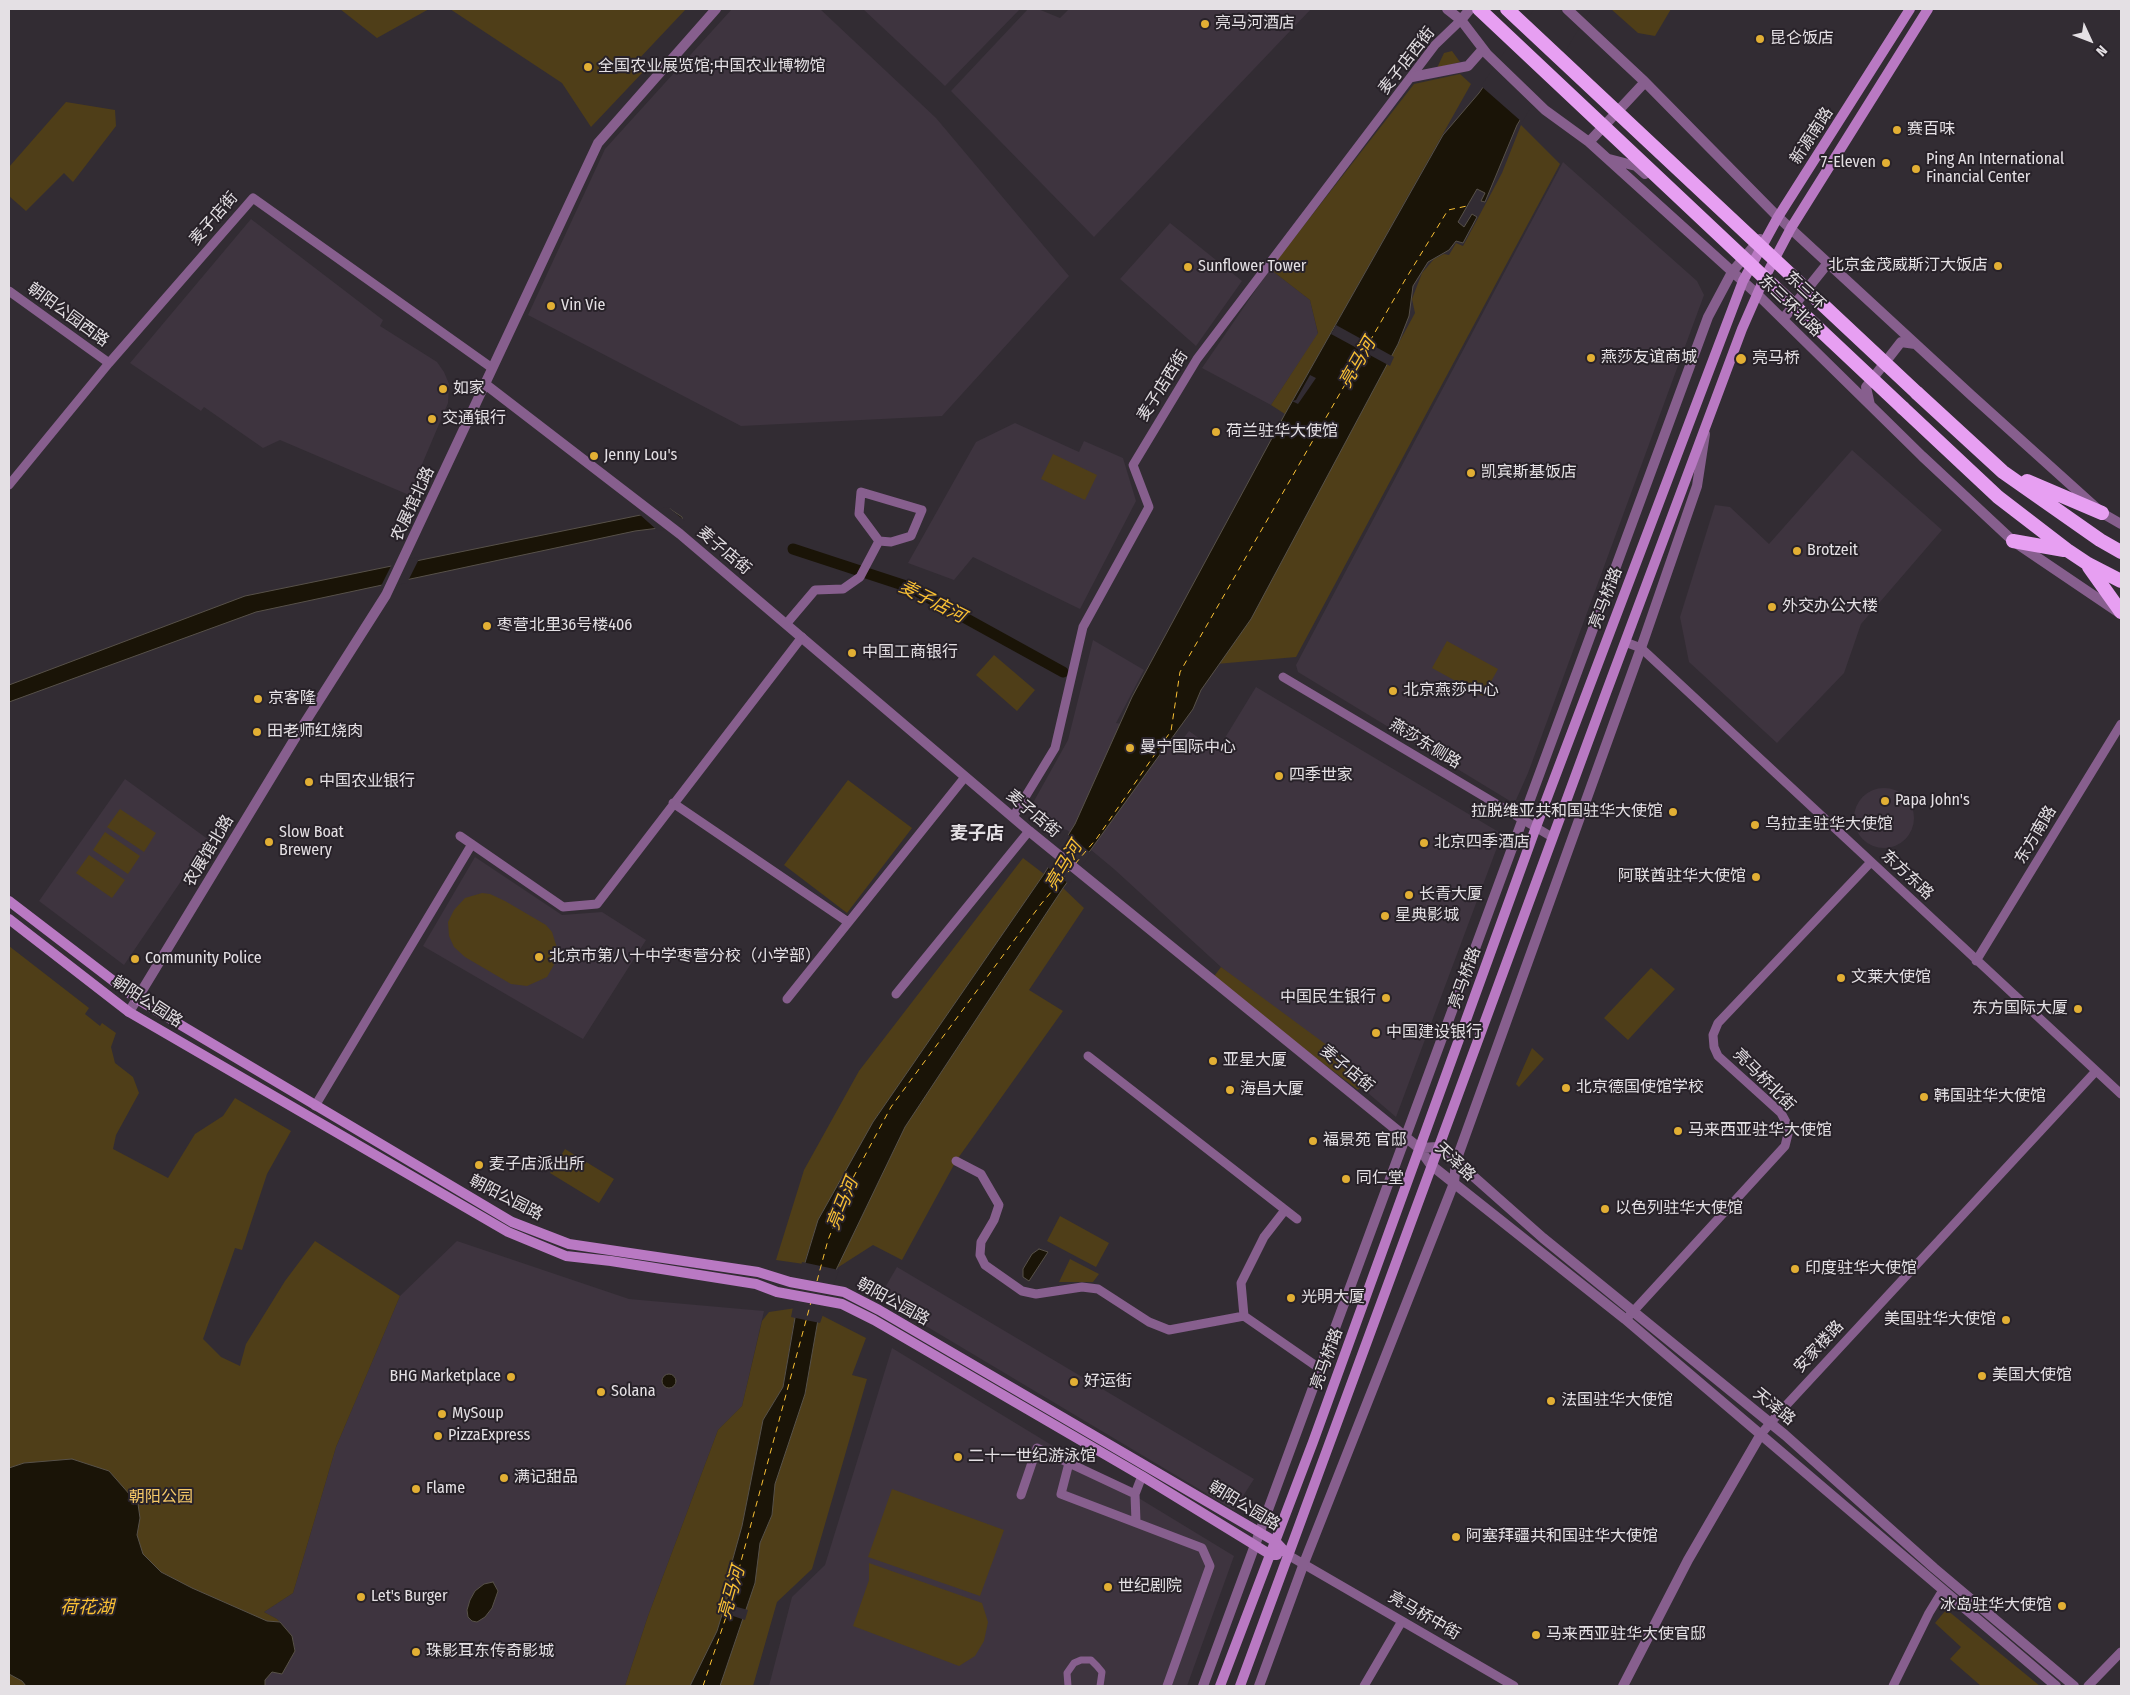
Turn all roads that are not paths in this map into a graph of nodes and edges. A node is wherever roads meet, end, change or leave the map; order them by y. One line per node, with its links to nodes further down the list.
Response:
1 (716, 9): 27 (street, 农展馆北路)
2 (1447, 9): 9 (street, 东三环北路)
3 (1470, 9): 9 (street)
4 (1479, 9): 37 (highway, 东三环, bridge)
5 (1506, 9): 31 (highway, 东三环, bridge)
6 (1567, 9): 12 (street)
7 (1910, 9): 15 (main road, 新源南路)
8 (1928, 9): 16 (main road, 新源南路)
9 (1461, 20): 10 (street, 东三环北路); 11 (street, 麦子店西街)
10 (1485, 51): 11 (street); 13 (street, 东三环北路)
11 (1412, 77): 50 (street, 麦子店西街)
12 (1645, 82): 13 (street); 15 (street)
13 (1589, 142): 14 (street, 东三环北路)
14 (1608, 159): 18 (street); 19 (street, 东三环北路)
15 (1778, 217): 16 (street); 18 (main road, 新源南路)
16 (1791, 228): 17 (street); 21 (main road, 新源南路)
17 (1828, 263): 24 (street); 25 (street)
18 (1745, 265): 19 (street); 20 (main road, 新源南路); 21 (street)
19 (1732, 272): 20 (street, 东三环北路); 51 (street)
20 (1743, 281): 23 (street, 东三环北路); 52 (main road, 亮马桥路)
21 (1763, 281): 23 (main road, 亮马桥路)
22 (9, 291): 26 (street, 朝阳公园西路)
23 (1757, 294): 24 (street, 东三环北路); 30 (main road, 亮马桥路)
24 (1783, 319): 29 (street, 东三环北路)
25 (1916, 344): 29 (street); 33 (street)
26 (109, 363): 27 (street, 麦子店街); 32 (street, 麦子店街)
27 (492, 368): 28 (street, 农展馆北路)
28 (485, 384): 42 (street, 麦子店街); 64 (street, 农展馆北路)
29 (1870, 405): 36 (street, 东三环北路)
30 (1707, 421): 44 (main road, 亮马桥路); 45 (street)
31 (2003, 472): 33 (highway); 38 (highway, 东三环)
32 (9, 485)
33 (2102, 513): 34 (street)
34 (2121, 524)
35 (879, 541): 35 (street); 42 (street)
36 (2013, 541): 37 (highway); 41 (street, 东三环北路)
37 (2066, 550): 39 (highway, 东三环)
38 (2121, 552)
39 (2088, 564): 40 (highway, 东三环); 41 (highway)
40 (2121, 581)
41 (2121, 613)
42 (787, 623): 43 (street, 麦子店街)
43 (802, 637): 48 (street, 麦子店街); 49 (street)
44 (1625, 642): 45 (street, 东方东路); 55 (main road, 亮马桥路)
45 (1641, 648): 57 (street, 东方东路); 74 (street)
46 (1283, 677): 51 (street, 燕莎东侧路)
47 (2121, 724): 61 (street, 东方南路)
48 (965, 777): 50 (street, 麦子店街); 60 (street)
49 (673, 804): 56 (street); 60 (street)
50 (1013, 817): 53 (street, 麦子店街)
51 (1523, 820): 52 (street, 燕莎东侧路); 70 (street)
52 (1536, 827): 55 (street, 燕莎东侧路); 72 (main road, 亮马桥路)
53 (1029, 831): 62 (street); 70 (street, 麦子店街)
54 (460, 836): 56 (street)
55 (1552, 837): 71 (main road, 亮马桥路)
56 (472, 844): 69 (street)
57 (1871, 862): 61 (street, 东方东路); 79 (street, 亮马桥北街)
58 (9, 901): 64 (main road, 朝阳公园路)
59 (9, 919): 65 (main road, 朝阳公园路)
60 (848, 922): 63 (street)
61 (1976, 961): 67 (street, 东方东路)
62 (896, 994)
63 (787, 998)
64 (137, 1000): 65 (street, 农展馆北路); 69 (main road, 朝阳公园路)
65 (129, 1012): 86 (main road, 朝阳公园路)
66 (1088, 1056): 77 (street)
67 (2096, 1071): 68 (street, 东方东路); 83 (street, 安家楼路)
68 (2121, 1094)
69 (315, 1106): 90 (main road, 朝阳公园路)
70 (1404, 1136): 72 (street, 麦子店街); 82 (street)
71 (1438, 1147): 72 (street, 天泽路); 74 (street, 天泽路); 75 (main road, 亮马桥路)
72 (1419, 1148): 75 (street, 天泽路); 91 (main road, 亮马桥路)
73 (956, 1161): 80 (street)
74 (1456, 1161): 76 (street); 79 (street, 天泽路)
75 (1431, 1164): 76 (street, 天泽路); 94 (main road, 亮马桥路)
76 (1454, 1183): 81 (street, 天泽路); 95 (street)
77 (1285, 1210): 78 (street); 80 (street)
78 (1297, 1220)
79 (1633, 1311): 81 (street, 亮马桥北街); 83 (street, 天泽路)
80 (1244, 1316): 82 (street)
81 (1625, 1319): 84 (street, 天泽路)
82 (1319, 1368): 90 (street)
83 (1770, 1423): 84 (street, 安家楼路); 111 (street, 天泽路)
84 (1762, 1434): 96 (street, 天泽路); 108 (street, 安家楼路)
85 (1070, 1463): 87 (street); 88 (street); 89 (street)
86 (1142, 1476): 87 (street); 92 (main road, 朝阳公园路)
87 (1135, 1494): 89 (street)
88 (1020, 1495)
89 (1136, 1522): 101 (street)
90 (1259, 1532): 91 (main road, 朝阳公园路); 92 (street)
91 (1276, 1542): 93 (main road, 亮马桥路); 94 (main road, 朝阳公园路)
92 (1254, 1545): 93 (main road, 朝阳公园路); 102 (street)
93 (1271, 1555): 94 (main road, 朝阳公园路); 103 (main road, 亮马桥路)
94 (1288, 1555): 95 (street, 亮马桥中街); 104 (main road, 亮马桥路)
95 (1304, 1563): 97 (street, 亮马桥中街); 105 (street)
96 (1943, 1590): 109 (street); 110 (street, 天泽路)
97 (1402, 1621): 106 (street); 107 (street, 亮马桥中街)
98 (2121, 1652): 112 (street)
99 (1068, 1686): 100 (street)
100 (1100, 1686)
101 (1167, 1686)
102 (1203, 1686)
103 (1220, 1686)
104 (1240, 1686)
105 (1259, 1686)
106 (1364, 1686)
107 (1514, 1686)
108 (1623, 1686)
109 (1893, 1686)
110 (2056, 1686)
111 (2074, 1686)
112 (2088, 1686)

